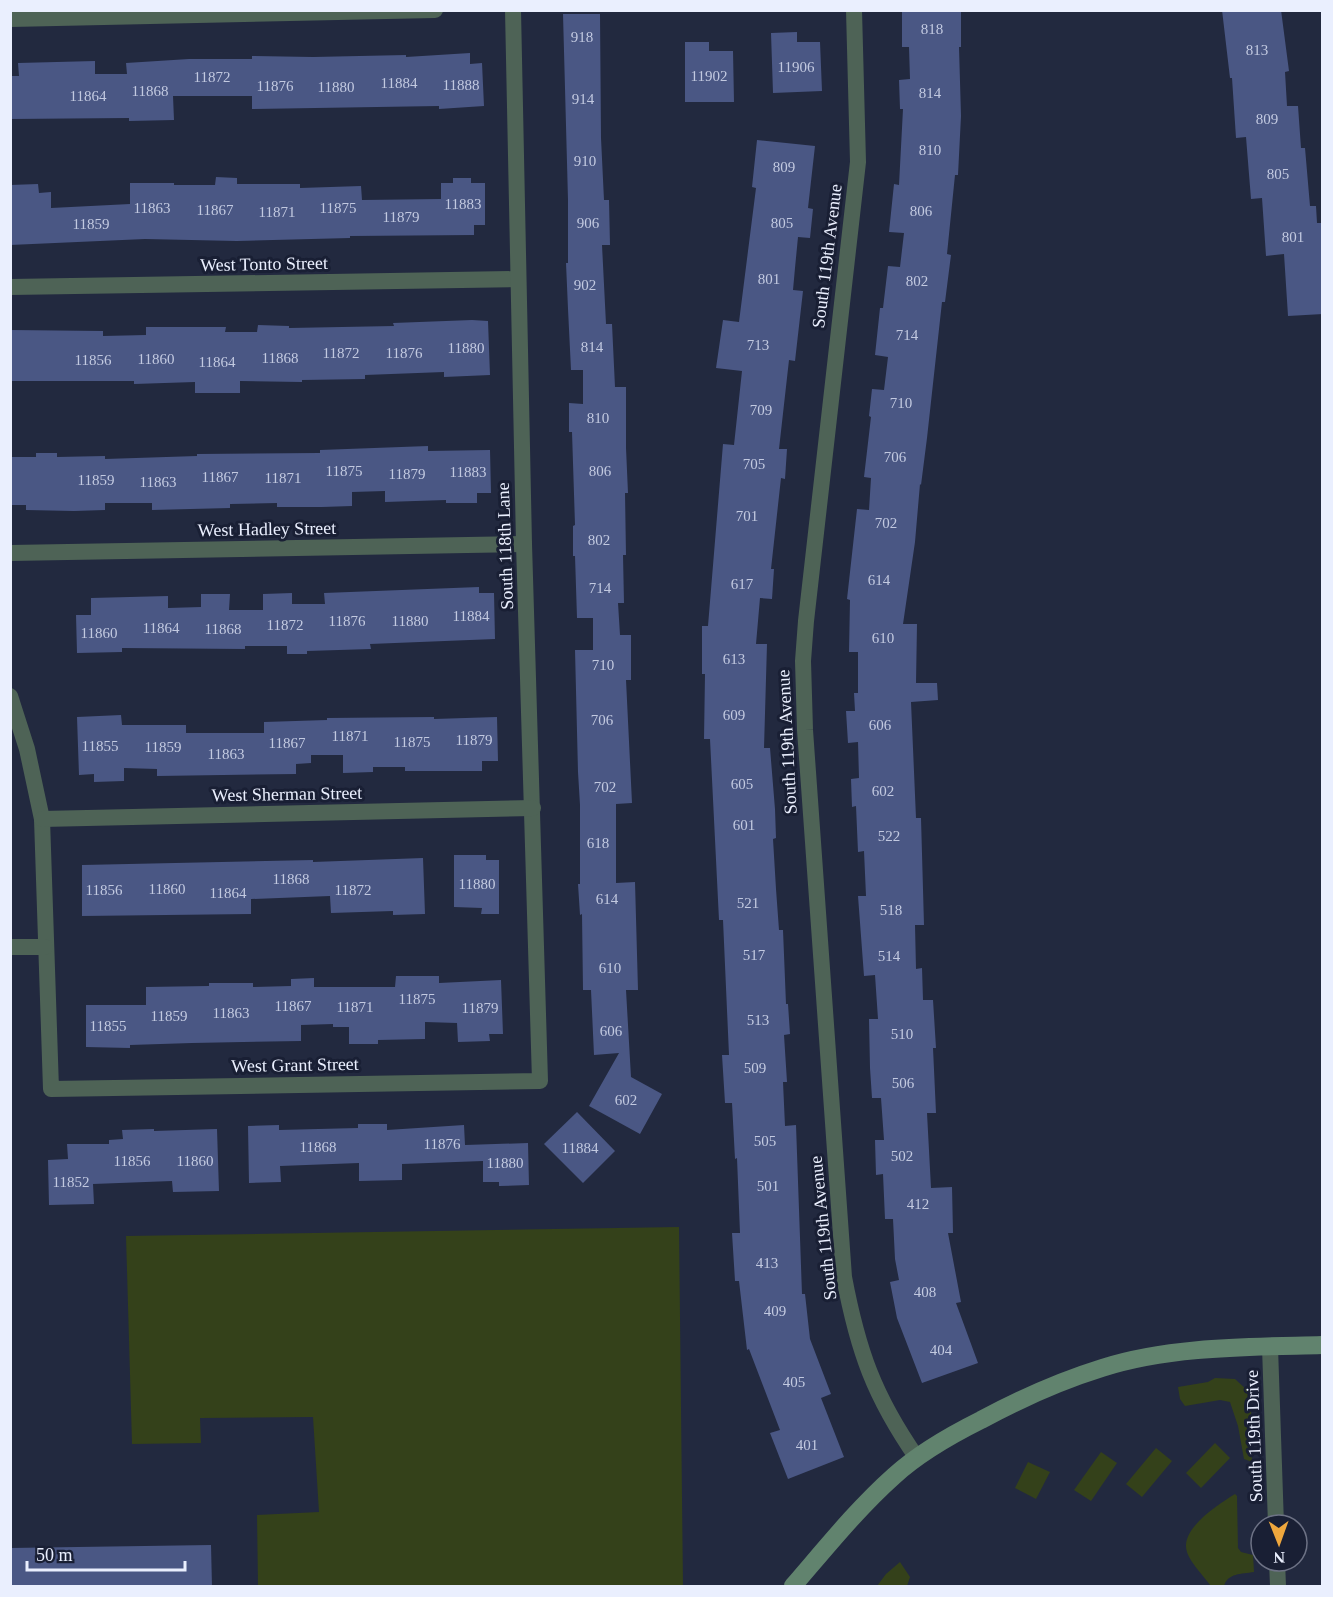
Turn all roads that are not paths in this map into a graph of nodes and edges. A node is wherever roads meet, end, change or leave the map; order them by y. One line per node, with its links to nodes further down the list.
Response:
1 (435, 10): 4 (street)
2 (513, 10): 5 (street, South 118th Lane)
3 (854, 10): 17 (street, South 119th Avenue)
4 (10, 19)
5 (518, 279): 6 (street, West Tonto Street); 7 (street, South 118th Lane)
6 (10, 287)
7 (524, 544): 8 (street, West Hadley Street); 10 (street, South 118th Lane)
8 (10, 553)
9 (10, 696): 11 (street)
10 (533, 808): 11 (street, West Sherman Street); 14 (street, South 118th Lane)
11 (42, 819): 13 (street)
12 (10, 947): 13 (street)
13 (45, 947): 14 (street, West Grant Street)
14 (540, 1081)
15 (1323, 1346): 16 (street)
16 (1270, 1347): 17 (street); 18 (street, South 119th Drive)
17 (917, 1458): 19 (street)
18 (1276, 1513)
19 (793, 1587)

